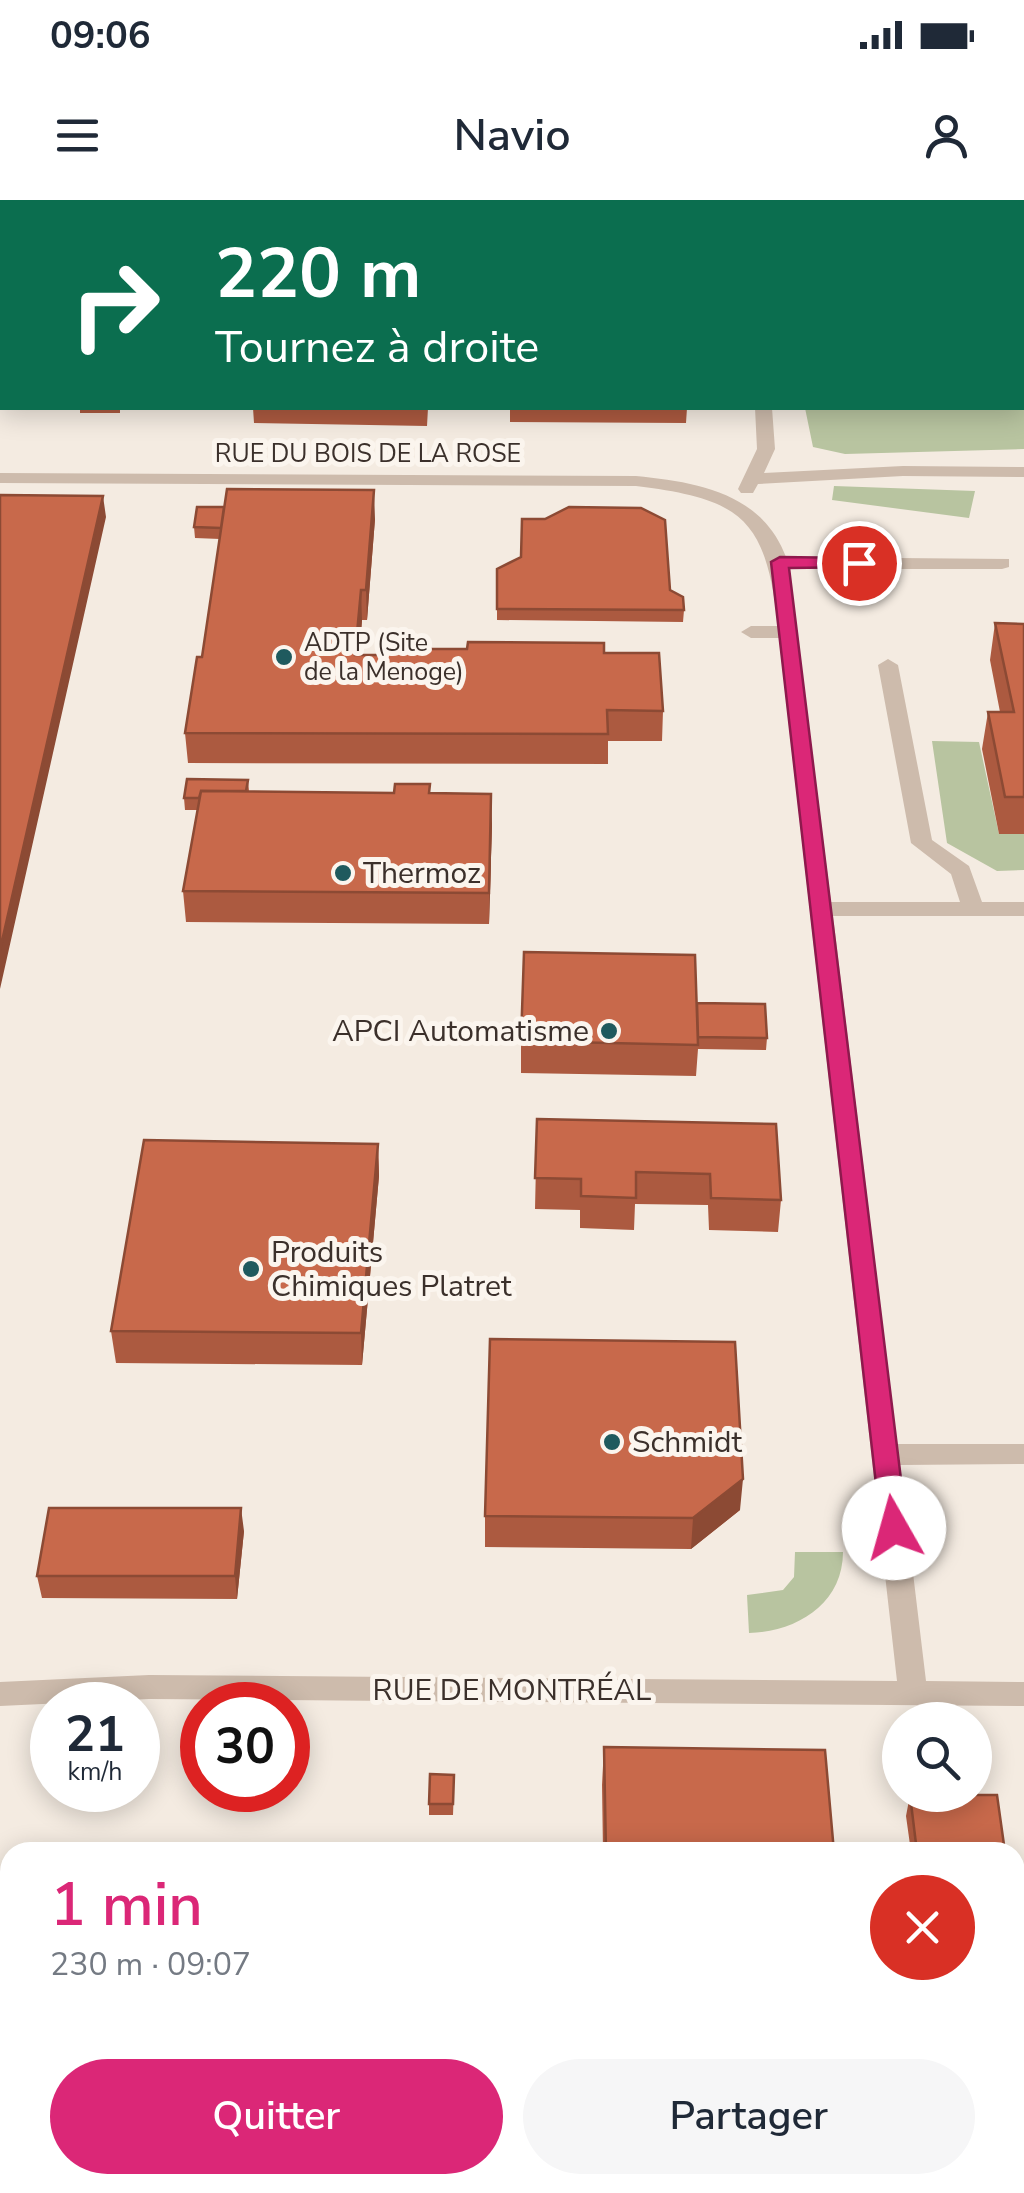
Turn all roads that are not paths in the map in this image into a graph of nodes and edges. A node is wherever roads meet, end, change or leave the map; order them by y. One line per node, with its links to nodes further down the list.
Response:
1 (763, 410): 4 (street)
2 (1024, 472): 4 (street)
3 (0, 478): 5 (street, RUE DU BOIS DE LA ROSE)
4 (755, 479): 5 (street)
5 (733, 504): 6 (street)
6 (780, 562): 7 (street); 9 (street)
7 (1002, 563)
8 (751, 632): 9 (street)
9 (788, 632): 11 (street)
10 (888, 665): 12 (street)
11 (821, 909): 12 (street); 15 (street)
12 (973, 910): 13 (street)
13 (1024, 910)
14 (1024, 1454): 15 (street)
15 (885, 1456): 16 (street)
16 (913, 1693): 17 (street, RUE DE MONTRÉAL); 18 (street, RUE DE MONTRÉAL)
17 (0, 1694)
18 (1024, 1694)

